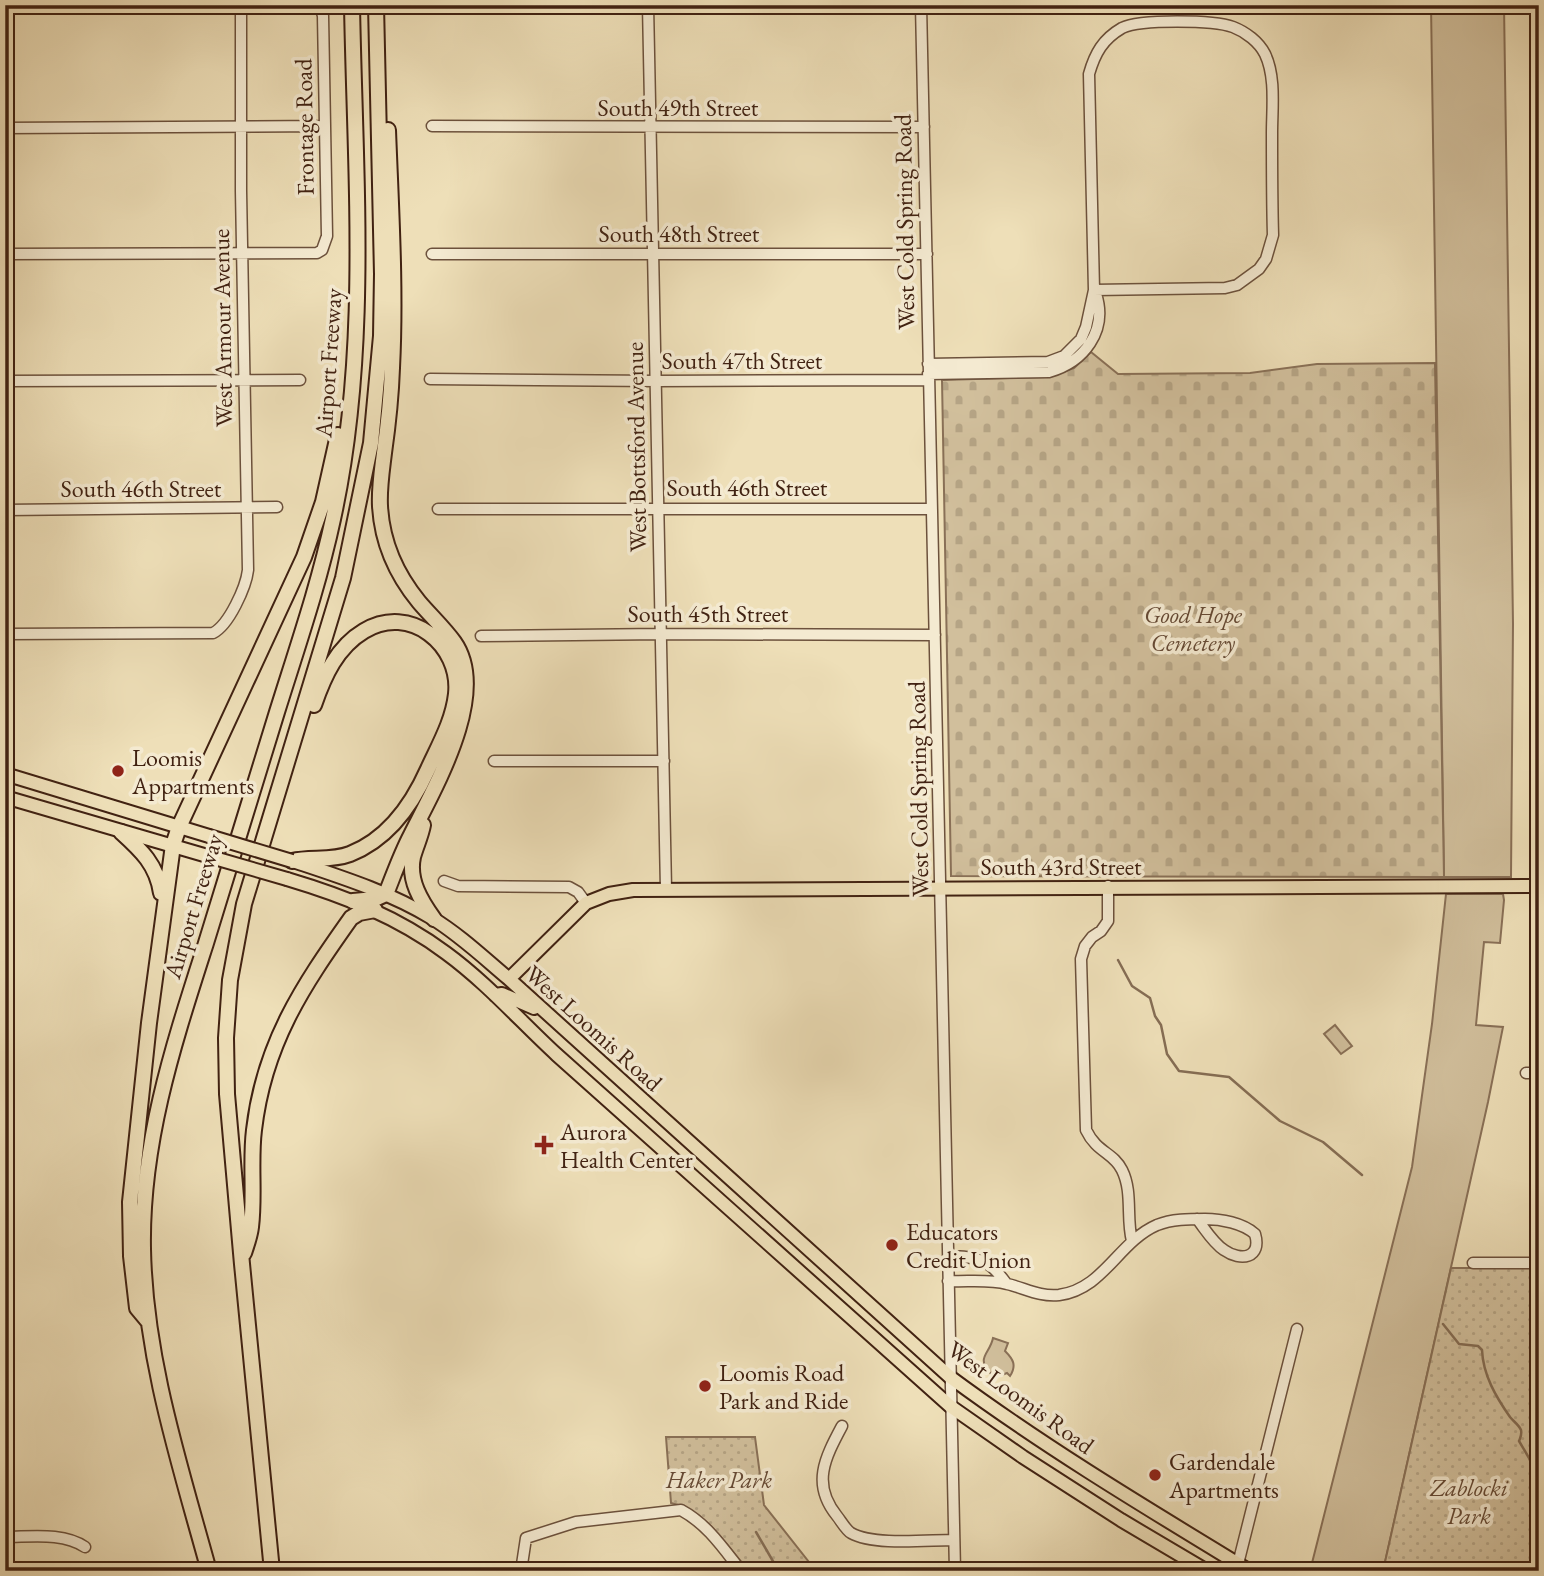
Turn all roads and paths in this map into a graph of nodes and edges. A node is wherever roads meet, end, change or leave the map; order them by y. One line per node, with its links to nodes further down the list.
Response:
1 (240, 5): 9 (street, West Armour Avenue)
2 (320, 5): 10 (street, Frontage Road)
3 (352, 5): 20 (highway, Airport Freeway)
4 (376, 5): 7 (highway, Airport Freeway)
5 (648, 5): 13 (street, West Bottsford Avenue)
6 (921, 5): 11 (street, West Cold Spring Road)
7 (379, 114): 41 (highway); 42 (highway, Airport Freeway)
8 (432, 126): 13 (street, South 49th Street)
9 (241, 127): 10 (street); 12 (street); 15 (street, West Armour Avenue)
10 (325, 127): 15 (street, Frontage Road)
11 (924, 127): 13 (street, South 49th Street); 17 (street, West Cold Spring Road)
12 (5, 128)
13 (651, 128): 18 (street, West Bottsford Avenue)
14 (5, 254): 15 (street)
15 (243, 254): 23 (street, West Armour Avenue)
16 (432, 254): 18 (street, South 48th Street)
17 (927, 254): 18 (street, South 48th Street); 21 (street, West Cold Spring Road)
18 (653, 255): 26 (street, West Bottsford Avenue)
19 (1094, 290): 19 (street); 21 (street, South 47th Street)
20 (357, 310): 43 (highway); 74 (highway, Airport Freeway)
21 (928, 372): 26 (street, South 47th Street); 31 (street, West Cold Spring Road)
22 (430, 379): 26 (street, South 47th Street)
23 (244, 380): 24 (street); 25 (street); 28 (street, West Armour Avenue)
24 (300, 380)
25 (5, 381)
26 (656, 381): 29 (street, West Bottsford Avenue)
27 (277, 507): 28 (street, South 46th Street)
28 (247, 508): 32 (street, South 46th Street); 33 (street, West Armour Avenue)
29 (658, 508): 30 (street, South 46th Street); 31 (street, South 46th Street); 34 (street, West Bottsford Avenue)
30 (438, 509)
31 (930, 509): 35 (street, West Cold Spring Road)
32 (5, 510)
33 (5, 634)
34 (661, 634): 35 (street, South 45th Street); 36 (street, South 45th Street); 38 (street, West Bottsford Avenue)
35 (935, 635): 50 (street, West Cold Spring Road)
36 (481, 636)
37 (494, 761): 38 (street)
38 (664, 761): 51 (street, West Bottsford Avenue)
39 (5, 774): 43 (main road, West Loomis Road)
40 (5, 797): 44 (main road, West Loomis Road)
41 (429, 799): 52 (highway); 57 (highway)
42 (271, 813): 46 (highway); 71 (highway, Airport Freeway)
43 (179, 827): 45 (highway); 46 (main road, West Loomis Road, bridge)
44 (121, 832): 45 (main road, West Loomis Road); 55 (highway)
45 (173, 845): 53 (main road, West Loomis Road, bridge); 55 (highway)
46 (292, 861): 52 (main road, West Loomis Road)
47 (444, 881): 54 (street)
48 (1108, 886): 49 (main road, South 43rd Street); 50 (main road, South 43rd Street); 67 (street)
49 (1539, 886)
50 (942, 888): 51 (main road, South 43rd Street); 68 (street, West Cold Spring Road)
51 (666, 889): 54 (main road, South 43rd Street)
52 (386, 894): 53 (highway); 57 (main road, West Loomis Road)
53 (353, 901): 56 (main road, West Loomis Road)
54 (586, 903): 59 (main road, South 43rd Street)
55 (164, 908): 74 (highway)
56 (375, 910): 58 (main road, West Loomis Road); 71 (highway)
57 (434, 919): 59 (main road, West Loomis Road)
58 (459, 963): 59 (main road); 60 (main road, West Loomis Road)
59 (509, 979): 61 (main road, West Loomis Road)
60 (495, 995): 61 (main road); 65 (main road, West Loomis Road)
61 (554, 1019): 64 (main road, West Loomis Road)
62 (1526, 1073): 63 (street)
63 (1539, 1073)
64 (735, 1182): 65 (main road); 76 (main road, West Loomis Road)
65 (721, 1200): 77 (main road, West Loomis Road)
66 (1197, 1219): 66 (street); 67 (street)
67 (1132, 1241): 73 (street)
68 (948, 1256): 72 (street, West Cold Spring Road); 73 (street)
69 (1472, 1263): 70 (street)
70 (1539, 1263)
71 (242, 1265): 84 (highway, Airport Freeway)
72 (948, 1281): 73 (street); 76 (street, West Cold Spring Road)
73 (1006, 1283)
74 (147, 1320): 83 (highway, Airport Freeway)
75 (1297, 1329): 82 (street)
76 (950, 1377): 77 (street, West Cold Spring Road); 82 (main road, West Loomis Road)
77 (950, 1406): 80 (street, West Cold Spring Road); 88 (main road, West Loomis Road)
78 (842, 1426): 80 (street)
79 (5, 1537): 81 (street)
80 (954, 1540): 87 (street, West Cold Spring Road)
81 (85, 1547)
82 (1236, 1567): 89 (main road, West Loomis Road)
83 (209, 1571)
84 (272, 1571)
85 (521, 1571): 86 (street)
86 (741, 1571)
87 (955, 1571)
88 (1208, 1571)
89 (1250, 1571)

